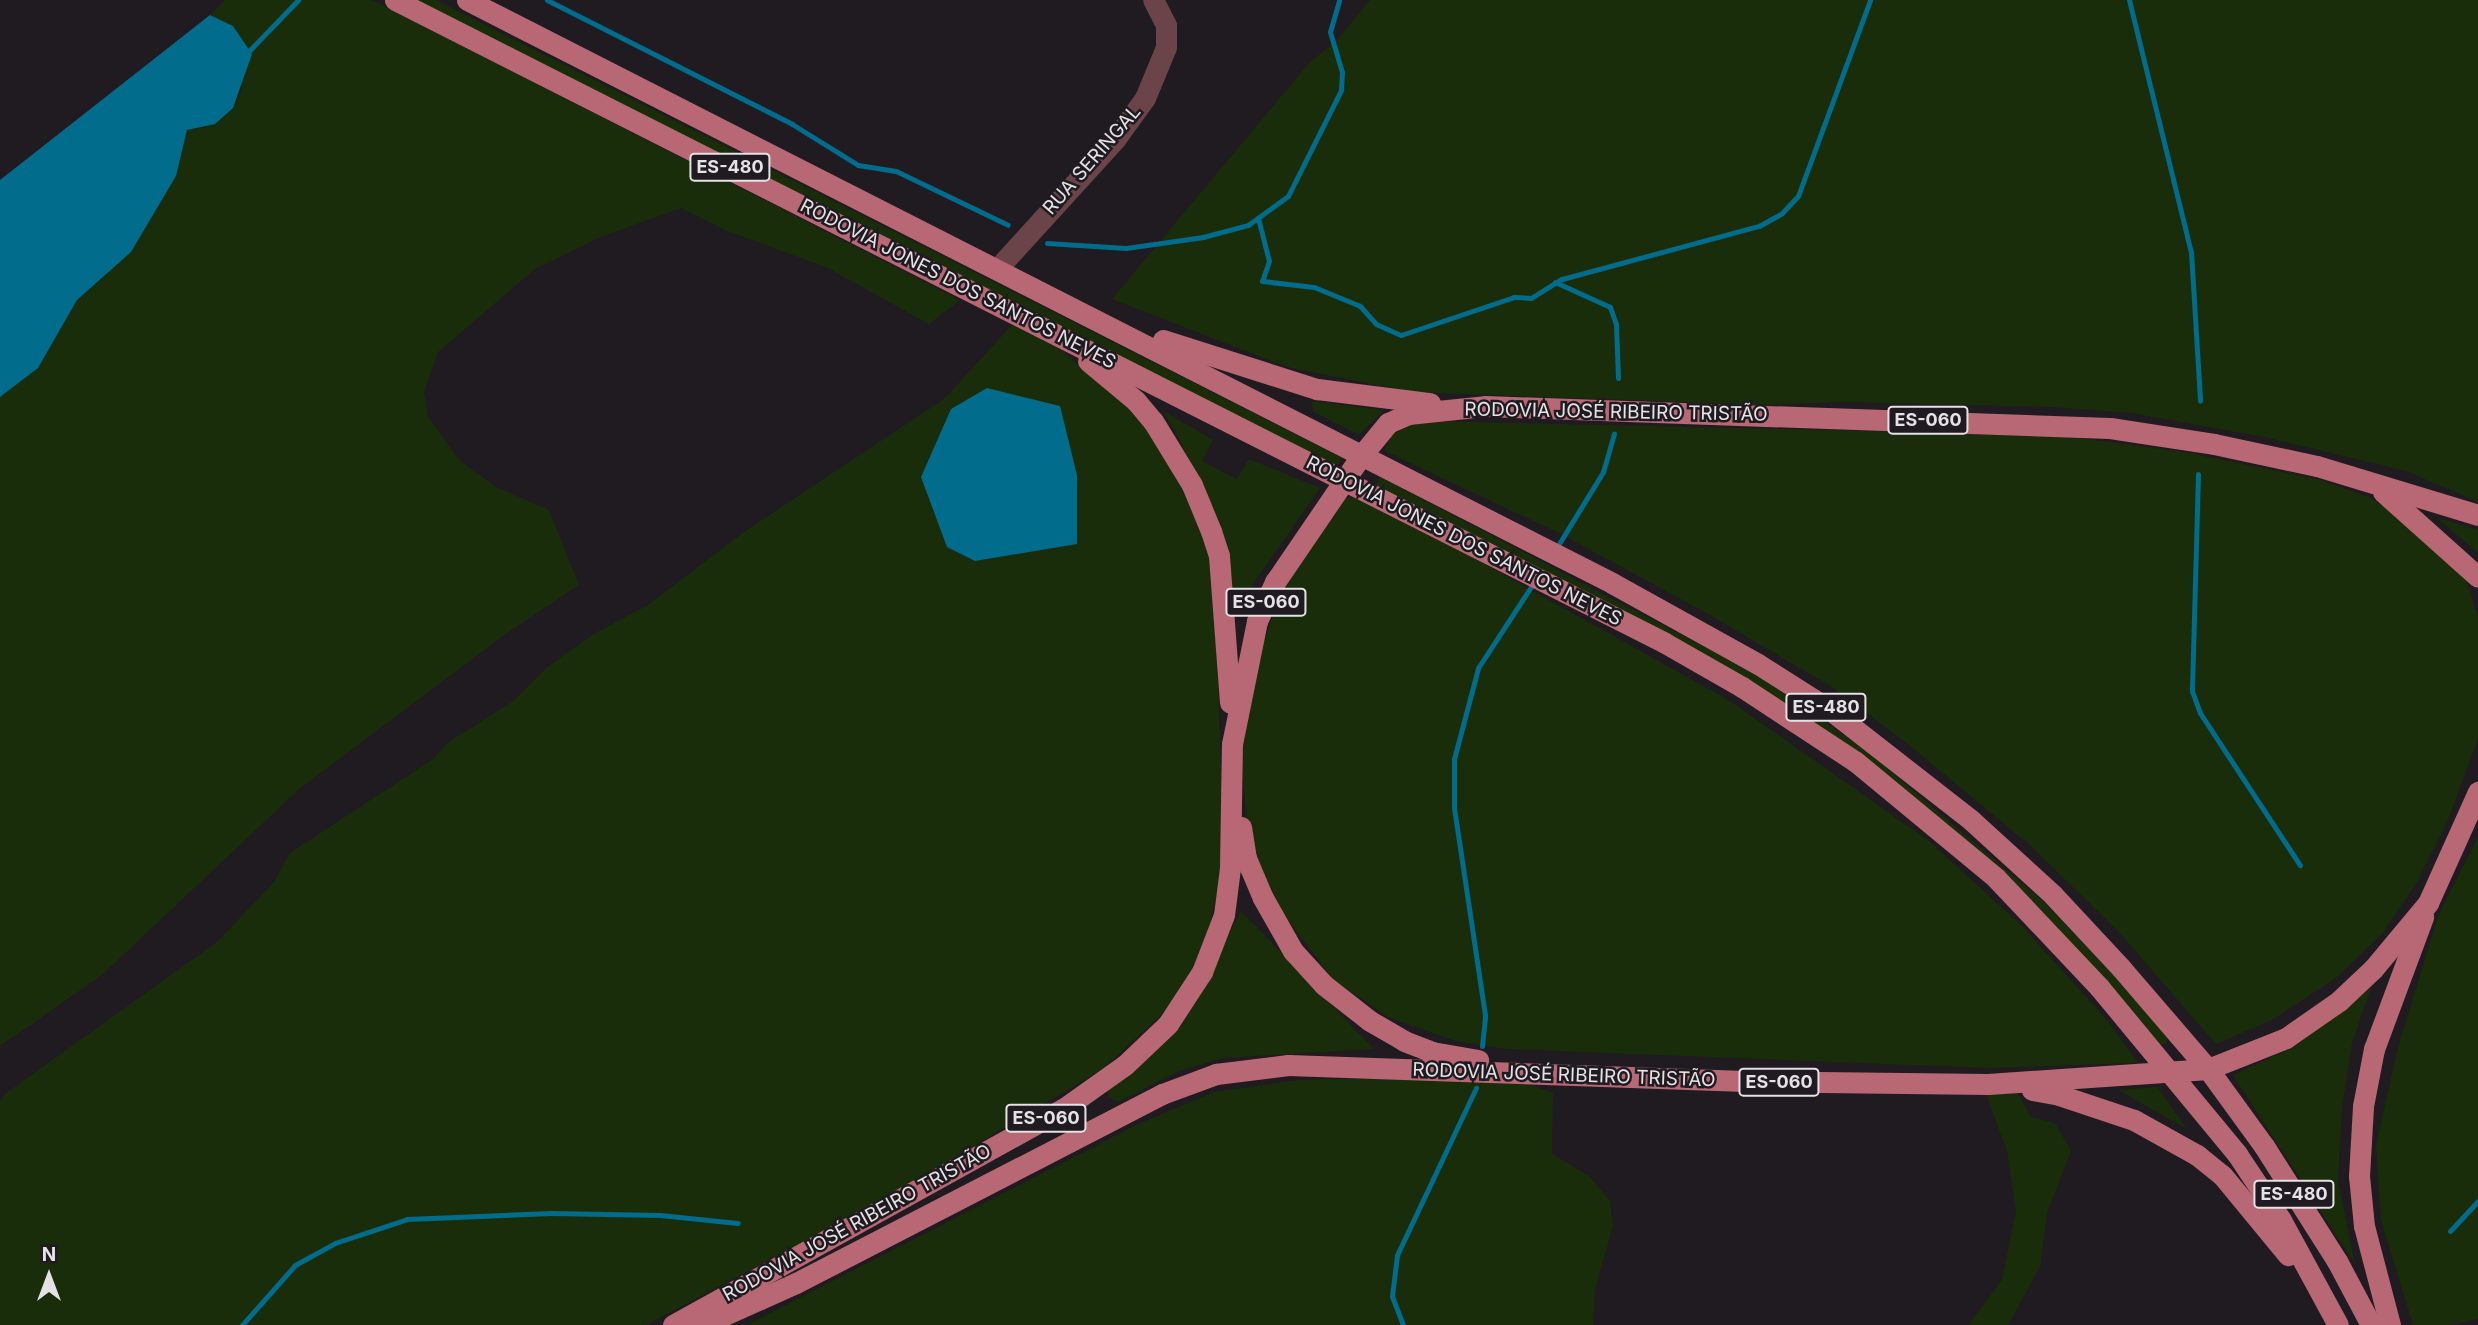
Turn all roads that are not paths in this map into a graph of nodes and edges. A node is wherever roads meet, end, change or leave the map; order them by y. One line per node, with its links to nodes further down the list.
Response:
1 (395, 0): 6 (main road, RODOVIA JONES DOS SANTOS NEVES / ES-480)
2 (467, 0): 4 (main road, RODOVIA JONES DOS SANTOS NEVES / ES-480)
3 (1153, 0): 4 (street, RUA SERINGAL)
4 (997, 269): 5 (main road, RODOVIA JONES DOS SANTOS NEVES / ES-480)
5 (1091, 314): 7 (main road); 8 (main road, RODOVIA JONES DOS SANTOS NEVES / ES-480)
6 (1063, 338): 9 (main road, RODOVIA JONES DOS SANTOS NEVES / ES-480); 13 (main road)
7 (1485, 406): 8 (main road, RODOVIA JOSÉ RIBEIRO TRISTÃO / ES-060); 10 (main road, RODOVIA JOSÉ RIBEIRO TRISTÃO / ES-060)
8 (1361, 456): 9 (main road, RODOVIA JOSÉ RIBEIRO TRISTÃO / ES-060); 17 (main road, RODOVIA JONES DOS SANTOS NEVES / ES-480)
9 (1346, 479): 13 (main road, RODOVIA JOSÉ RIBEIRO TRISTÃO / ES-060); 19 (main road, RODOVIA JONES DOS SANTOS NEVES / ES-480)
10 (2365, 480): 11 (main road, ES-060); 12 (main road)
11 (2478, 515)
12 (2478, 577)
13 (1232, 744): 14 (main road, RODOVIA JOSÉ RIBEIRO TRISTÃO / ES-060)
14 (1232, 766): 18 (main road); 22 (main road, RODOVIA JOSÉ RIBEIRO TRISTÃO / ES-060)
15 (2478, 792): 16 (main road, RODOVIA JOSÉ RIBEIRO TRISTÃO / ES-060)
16 (2428, 903): 17 (main road, RODOVIA JOSÉ RIBEIRO TRISTÃO / ES-060); 26 (main road)
17 (2208, 1069): 19 (main road, RODOVIA JOSÉ RIBEIRO TRISTÃO / ES-060); 25 (main road, RODOVIA JONES DOS SANTOS NEVES / ES-480)
18 (1571, 1073): 20 (main road, RODOVIA JOSÉ RIBEIRO TRISTÃO / ES-060); 23 (main road, RODOVIA JOSÉ RIBEIRO TRISTÃO / ES-060)
19 (2171, 1074): 20 (main road, RODOVIA JOSÉ RIBEIRO TRISTÃO / ES-060); 21 (main road, RODOVIA JONES DOS SANTOS NEVES / ES-480)
20 (1988, 1084): 21 (main road)
21 (2307, 1275): 24 (main road, RODOVIA JONES DOS SANTOS NEVES / ES-480)
22 (673, 1325)
23 (702, 1325)
24 (2339, 1325)
25 (2371, 1325)
26 (2390, 1325)

